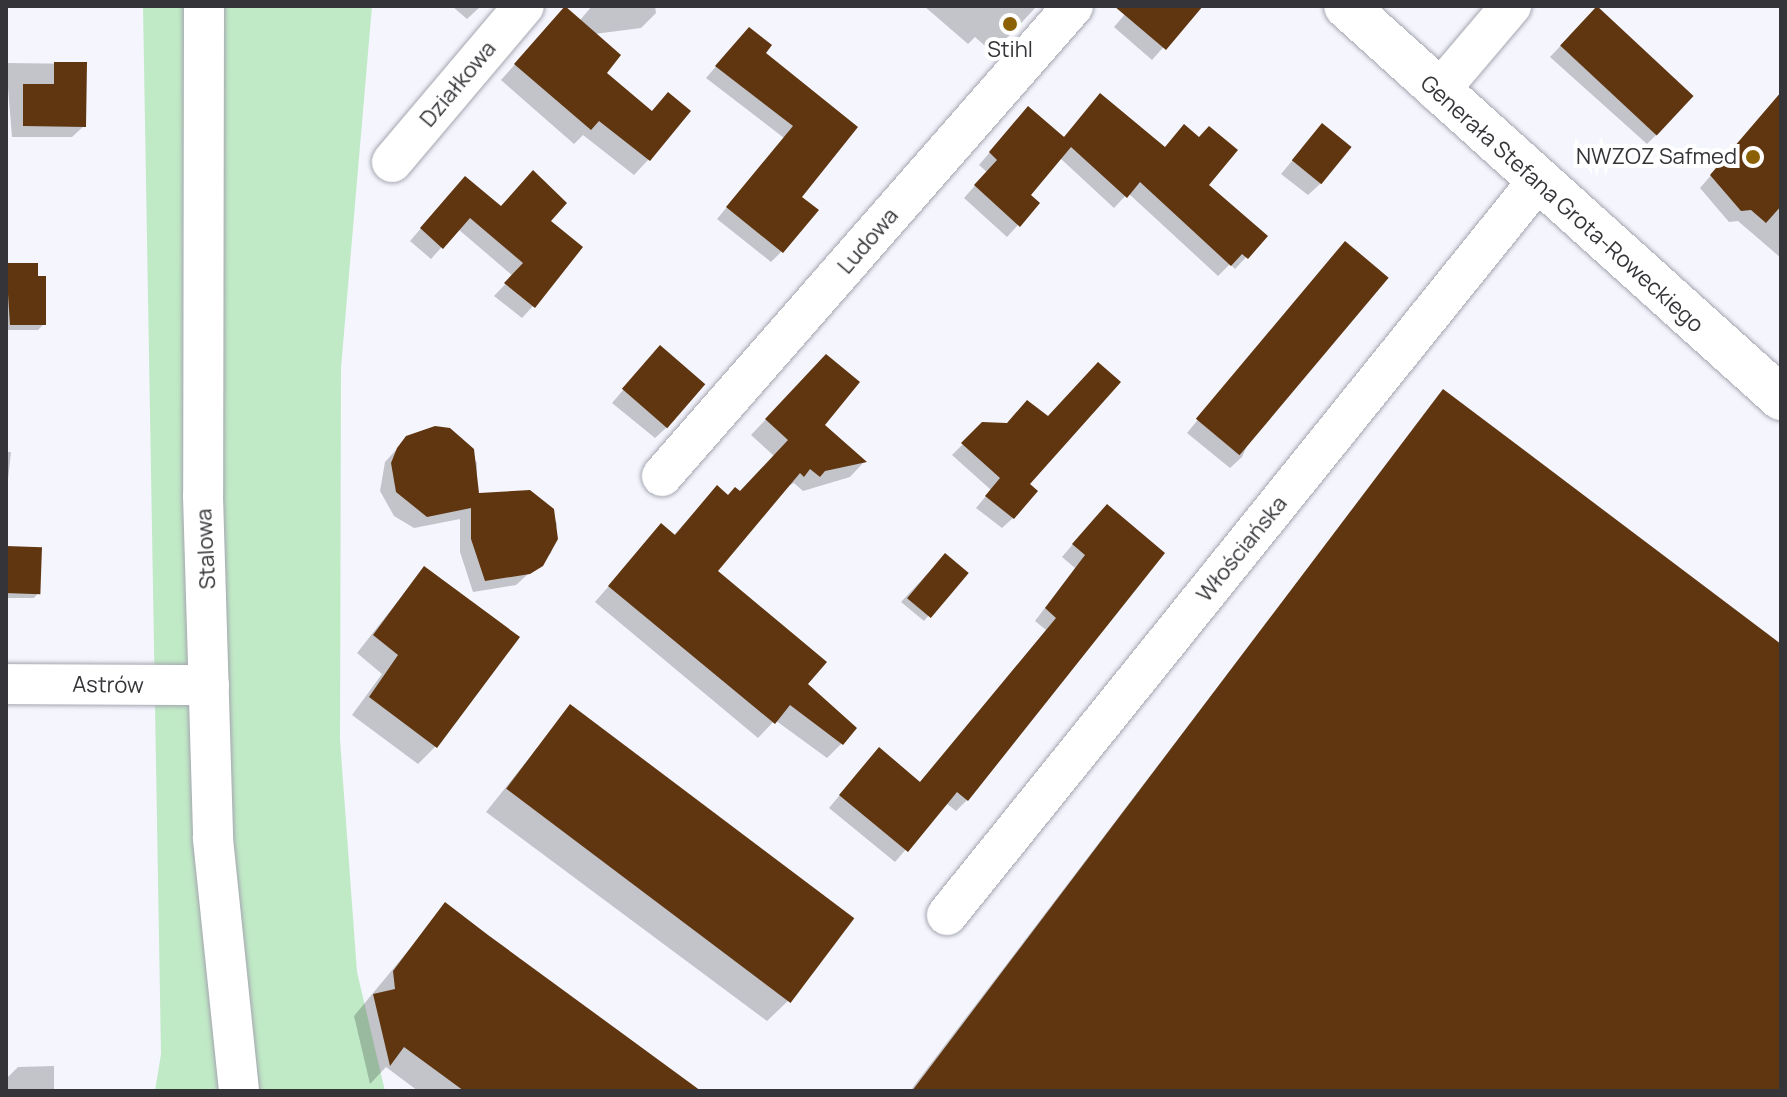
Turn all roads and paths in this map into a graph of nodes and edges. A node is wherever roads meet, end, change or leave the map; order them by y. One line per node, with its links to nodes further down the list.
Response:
1 (204, 6): 12 (street, Stalowa)
2 (524, 6): 7 (street, Działkowa)
3 (1073, 6): 10 (street, Ludowa)
4 (1346, 6): 6 (street, Generała Stefana Grota-Roweckiego)
5 (1511, 6): 6 (street)
6 (1438, 92): 8 (street, Generała Stefana Grota-Roweckiego)
7 (392, 162)
8 (1537, 182): 9 (street, Generała Stefana Grota-Roweckiego); 13 (street, Włościańska)
9 (1781, 398)
10 (662, 476)
11 (6, 684): 12 (street, Astrów)
12 (209, 685): 14 (street, Stalowa)
13 (947, 915)
14 (239, 1091)

